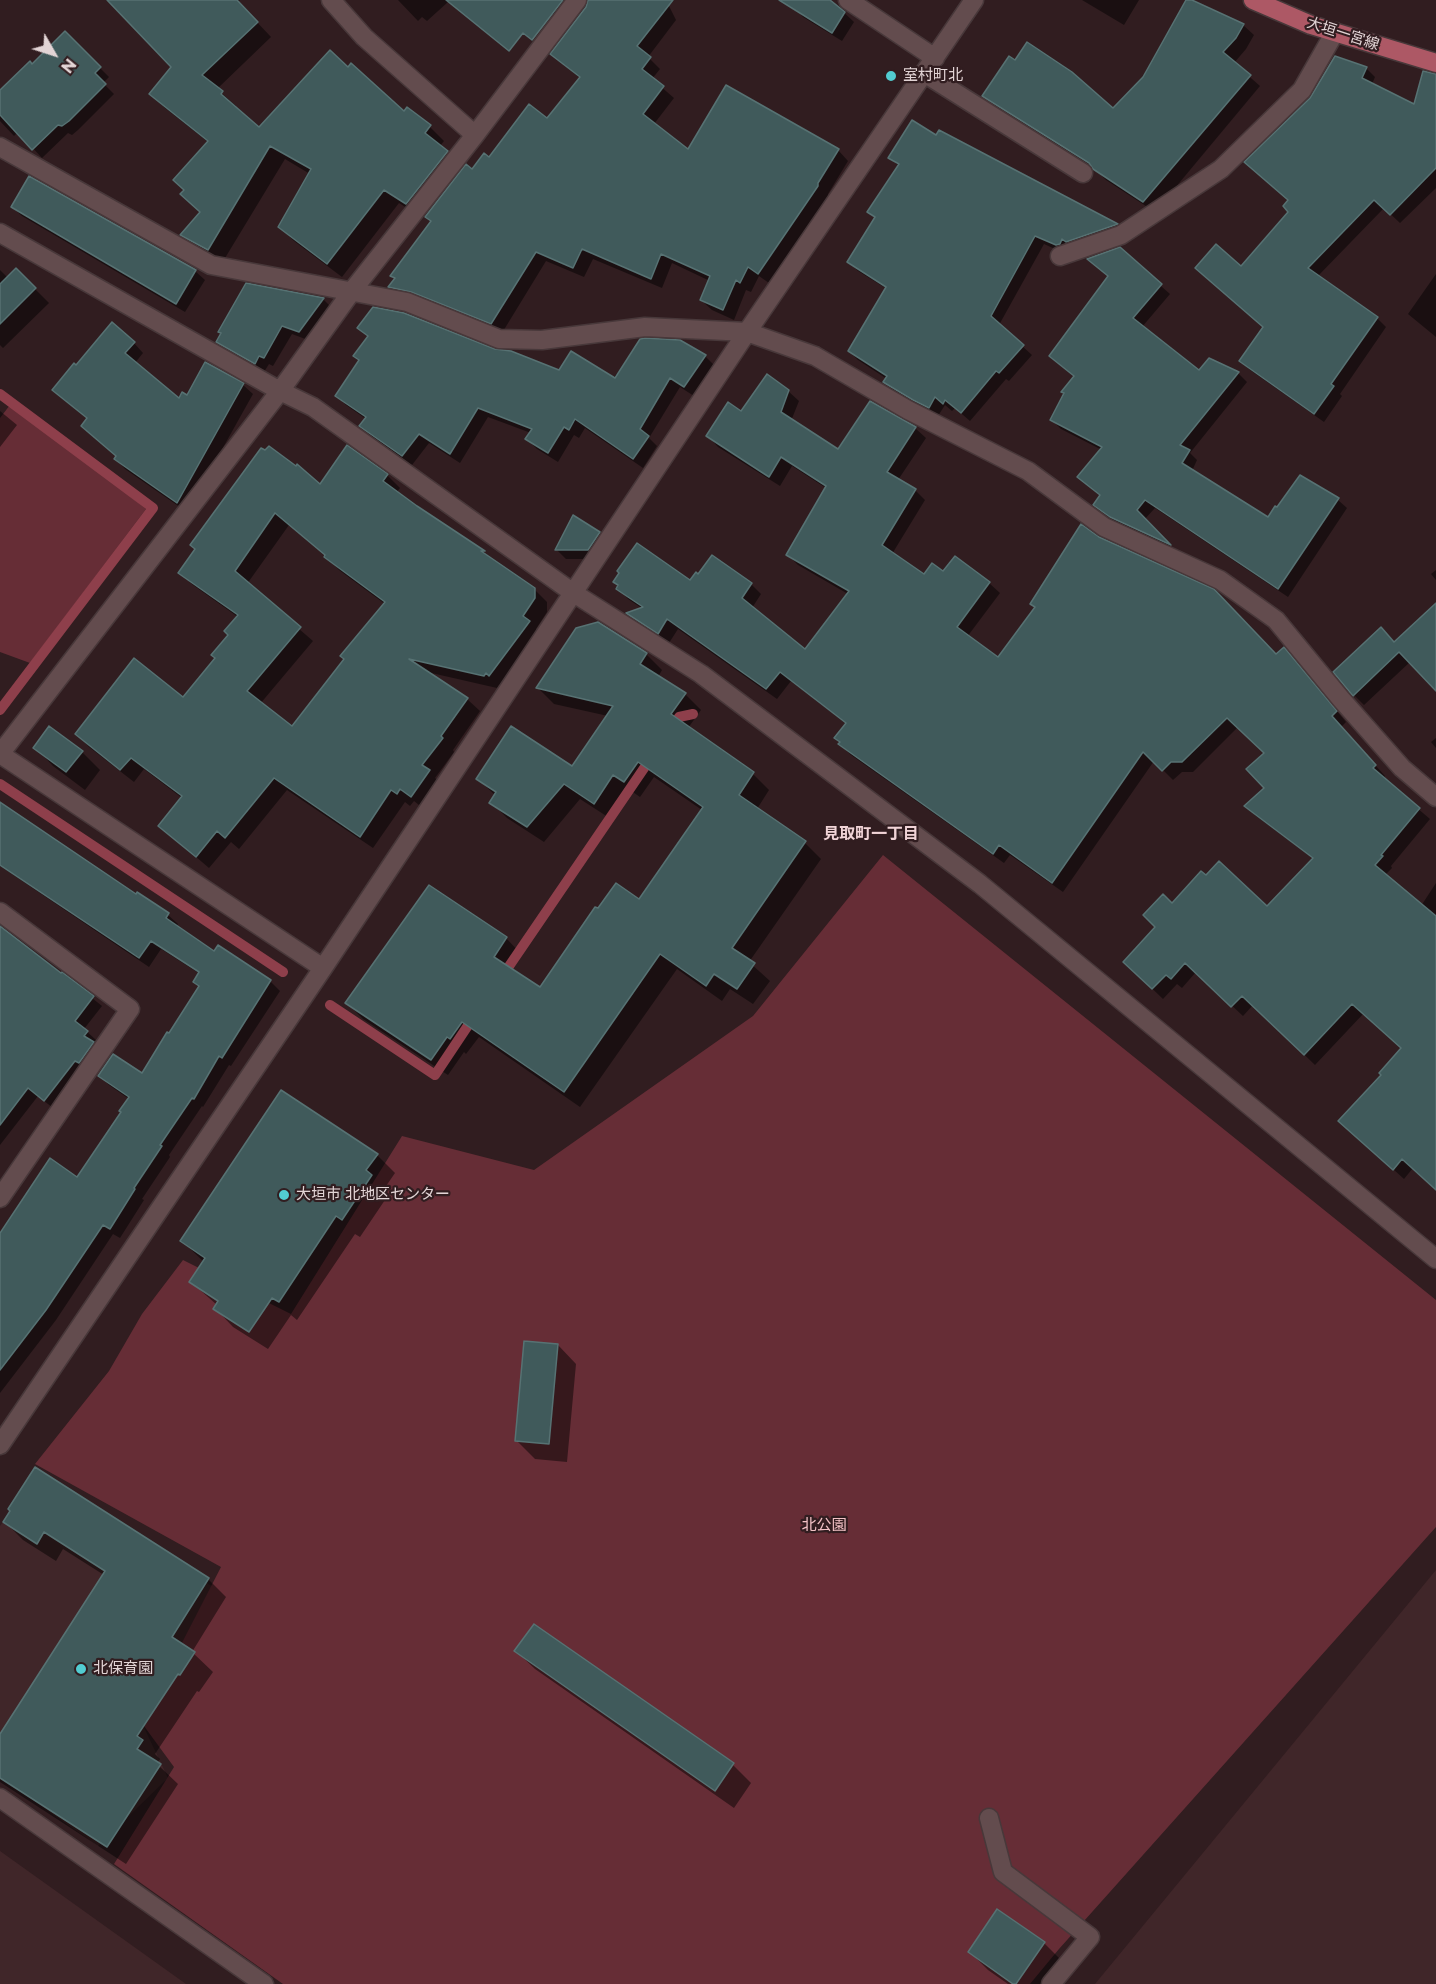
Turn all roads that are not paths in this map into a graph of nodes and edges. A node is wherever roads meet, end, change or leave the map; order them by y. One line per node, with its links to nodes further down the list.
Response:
1 (331, 0): 9 (street)
2 (577, 0): 9 (street)
3 (848, 0): 8 (street)
4 (974, 0): 8 (street)
5 (1253, 0): 6 (main road, 大垣一宮線)
6 (1335, 32): 7 (main road, 大垣一宮線); 13 (street)
7 (1436, 63)
8 (929, 65): 11 (street); 15 (street)
9 (475, 135): 14 (street)
10 (0, 147): 14 (street)
11 (1083, 173)
12 (0, 233): 16 (street)
13 (1060, 256)
14 (352, 291): 15 (street); 16 (street)
15 (747, 332): 17 (street); 18 (street)
16 (280, 391): 17 (street); 20 (street)
17 (572, 592): 20 (street); 22 (street)
18 (1436, 797)
19 (0, 912): 21 (street)
20 (323, 968): 23 (street)
21 (0, 1198)
22 (1436, 1259)
23 (0, 1445)
24 (0, 1798): 26 (street)
25 (989, 1818): 27 (street)
26 (264, 1984)
27 (1051, 1984)

